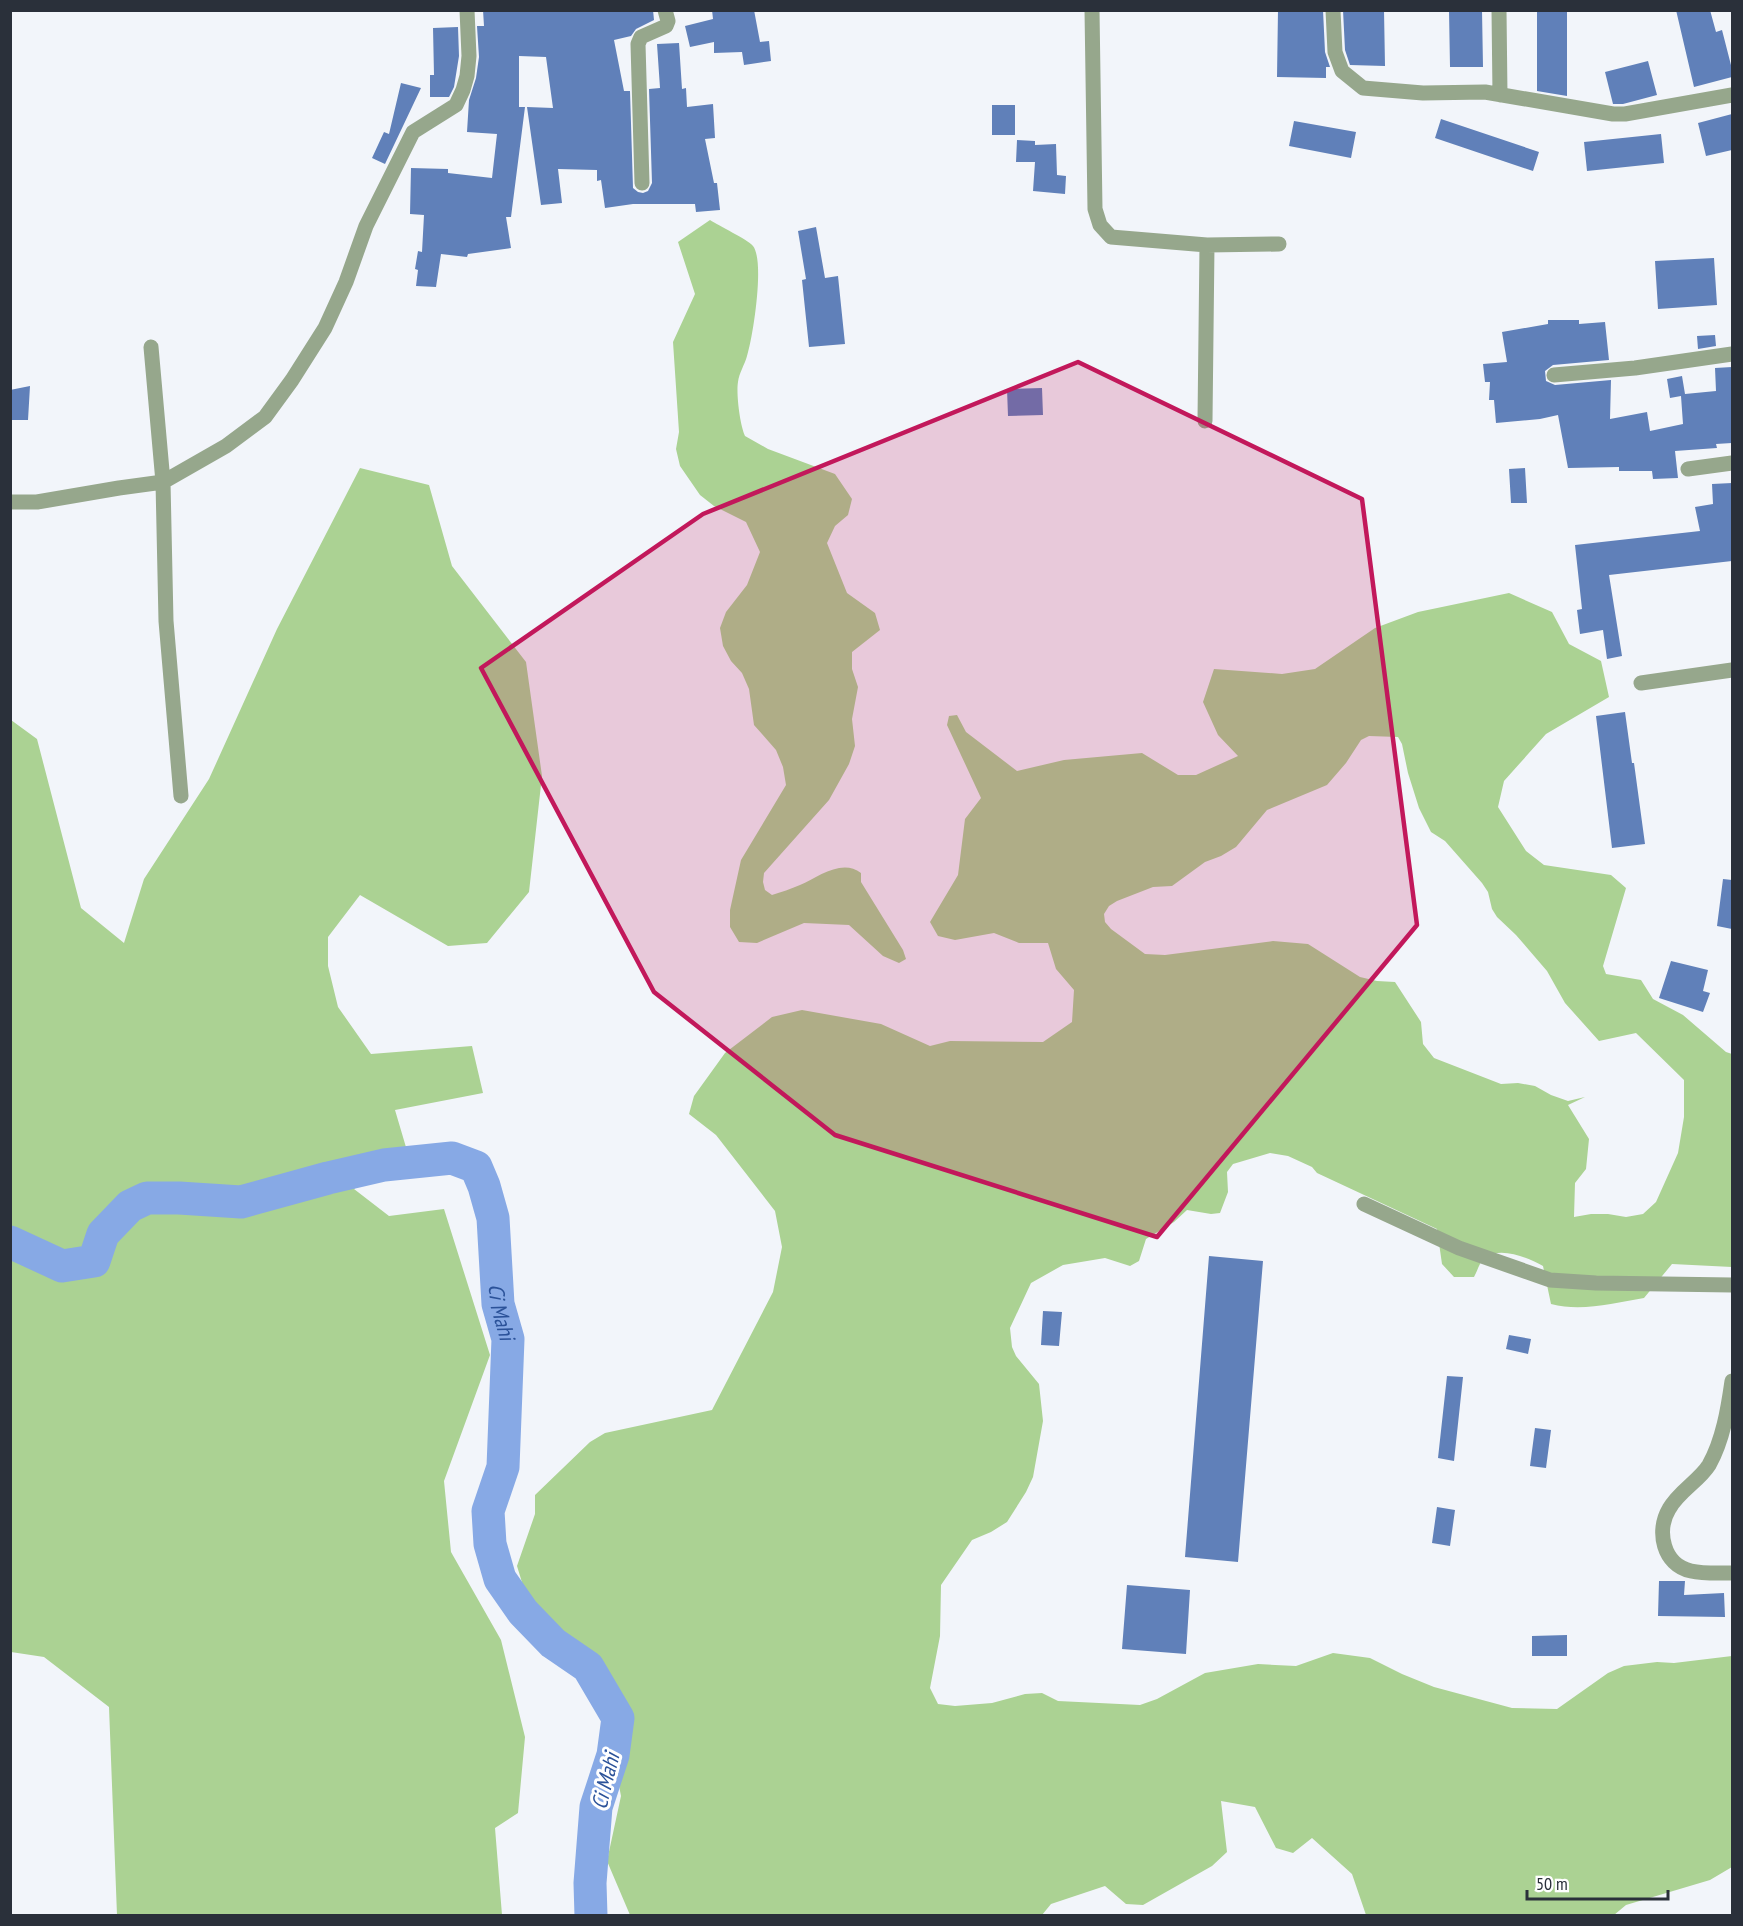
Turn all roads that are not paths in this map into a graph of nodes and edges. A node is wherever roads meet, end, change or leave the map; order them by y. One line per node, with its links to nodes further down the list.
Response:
1 (467, 10): 17 (street)
2 (665, 10): 8 (street)
3 (1092, 10): 10 (street)
4 (1333, 10): 6 (street)
5 (1499, 10): 6 (street)
6 (1500, 95): 7 (street)
7 (1732, 95)
8 (642, 183)
9 (1279, 244): 10 (street)
10 (1207, 245): 14 (street)
11 (151, 347): 17 (street)
12 (1732, 354): 13 (street)
13 (1554, 375)
14 (1205, 421)
15 (1732, 463): 16 (street)
16 (1688, 469)
17 (163, 482): 18 (street); 21 (street)
18 (10, 502)
19 (1732, 669): 20 (street)
20 (1641, 683)
21 (181, 796)
22 (1364, 1204): 23 (street)
23 (1732, 1285)
24 (1732, 1381): 25 (street)
25 (1732, 1573)

